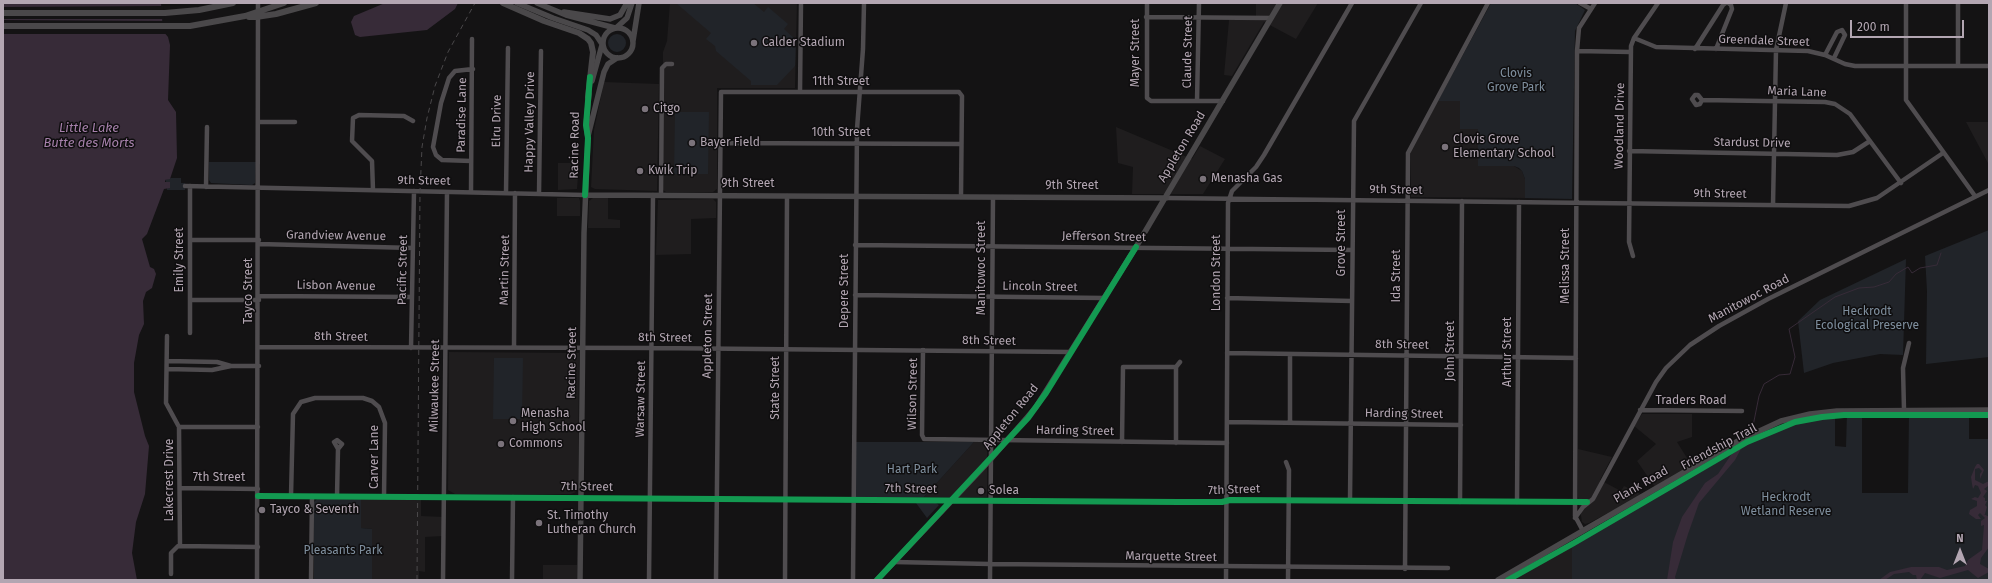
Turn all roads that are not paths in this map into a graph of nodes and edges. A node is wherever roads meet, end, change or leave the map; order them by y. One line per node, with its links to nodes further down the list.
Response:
1 (214, 3): 28 (highway)
2 (233, 3): 28 (highway)
3 (258, 3): 65 (street, Tayco Street)
4 (284, 3): 31 (highway)
5 (316, 3): 31 (highway)
6 (503, 3): 59 (highway)
7 (517, 3): 40 (main road)
8 (537, 3): 29 (main road)
9 (627, 3): 29 (main road)
10 (632, 3): 36 (main road)
11 (639, 3): 39 (main road)
12 (800, 3): 57 (street)
13 (864, 3): 58 (street, Depere Street)
14 (1147, 3): 32 (street, Mayer Street)
15 (1199, 3): 33 (street, Claude Street)
16 (1280, 3): 34 (main road, Appleton Road)
17 (1352, 3): 100 (street)
18 (1422, 3): 101 (street, Grove Street)
19 (1580, 3): 27 (street)
20 (1595, 3): 27 (street, Melissa Street)
21 (1658, 3): 37 (street, Woodland Drive)
22 (1727, 3): 42 (street); 43 (street)
23 (1786, 3): 44 (street)
24 (1906, 3): 52 (street)
25 (1958, 3): 53 (street)
26 (1486, 4): 102 (street, Ida Street)
27 (1591, 9): 46 (street, Melissa Street)
28 (200, 10): 30 (highway)
29 (558, 11): 36 (main road)
30 (3, 14)
31 (245, 16): 35 (highway)
32 (1146, 17): 33 (street); 61 (street, Mayer Street)
33 (1199, 17): 34 (street); 61 (street, Claude Street)
34 (1271, 18): 62 (main road, Appleton Road)
35 (3, 26)
36 (616, 28): 39 (main road); 40 (main road)
37 (1634, 38): 42 (street, Greendale Street); 47 (street, Woodland Drive)
38 (472, 39): 55 (street, Paradise Lane)
39 (633, 43): 49 (main road)
40 (602, 45): 49 (main road); 59 (main road, Racine Road)
41 (508, 48): 87 (street, Elru Drive)
42 (1695, 49): 43 (street, Greendale Street)
43 (1716, 49): 44 (street, Greendale Street)
44 (1776, 50): 48 (street, Greendale Street); 63 (street)
45 (541, 51): 89 (street, Happy Valley Drive)
46 (1577, 51): 47 (street); 105 (street, Melissa Street)
47 (1631, 52): 73 (street, Woodland Drive)
48 (1825, 55): 50 (street, Greendale Street); 50 (street)
49 (617, 58): 68 (main road, Racine Road)
50 (1834, 58): 52 (street, Greendale Street)
51 (672, 64): 92 (street)
52 (1905, 66): 53 (street, Greendale Street); 74 (street)
53 (1958, 66): 54 (street, Greendale Street)
54 (1989, 66)
55 (473, 69): 76 (street, Paradise Lane); 76 (street)
56 (721, 92): 57 (street, 11th Street); 70 (street, Appleton Street)
57 (800, 92): 58 (street, 11th Street)
58 (860, 92): 71 (street, Depere Street); 72 (street, 11th Street)
59 (588, 97): 68 (main road, Racine Road)
60 (1702, 100): 63 (street, Maria Lane)
61 (1197, 101): 62 (street, Mayer Street)
62 (1222, 101): 99 (main road, Appleton Road)
63 (1775, 101): 69 (street, Maria Lane); 75 (street)
64 (413, 120): 82 (street)
65 (258, 122): 66 (street); 81 (street, Tayco Street)
66 (296, 122)
67 (207, 127): 80 (street)
68 (588, 138): 90 (main road, Racine Road)
69 (1870, 141): 75 (street, Stardust Drive); 77 (street, Maria Lane)
70 (720, 143): 71 (street, 10th Street); 93 (street, Appleton Street)
71 (856, 143): 72 (street, 10th Street); 94 (street, Depere Street)
72 (962, 144): 96 (street)
73 (1629, 151): 75 (street, Stardust Drive); 106 (street, Woodland Drive)
74 (1943, 152): 77 (street, 9th Street); 97 (street)
75 (1774, 154): 107 (street)
76 (471, 161): 86 (street, Paradise Lane)
77 (1901, 183): 107 (street, 9th Street)
78 (185, 186): 79 (street, 9th Street)
79 (190, 186): 80 (street, 9th Street); 108 (street, Emily Street)
80 (206, 187): 81 (street, 9th Street)
81 (259, 188): 82 (street, 9th Street); 109 (street, Tayco Street)
82 (373, 190): 84 (street, 9th Street)
83 (1989, 190): 97 (street, Manitowoc Road)
84 (414, 191): 85 (street, 9th Street); 112 (street, Pacific Street)
85 (447, 192): 86 (street, 9th Street); 131 (street, Milwaukee Street)
86 (471, 192): 87 (street, 9th Street)
87 (506, 193): 88 (street, 9th Street)
88 (516, 193): 89 (street, 9th Street); 129 (street, Martin Street)
89 (539, 194): 90 (street, 9th Street)
90 (585, 194): 91 (main road, 9th Street); 132 (main road, Racine Street)
91 (653, 195): 92 (main road, 9th Street); 133 (street, Warsaw Street)
92 (661, 195): 93 (main road, 9th Street)
93 (720, 195): 95 (main road, 9th Street); 134 (street, Appleton Street)
94 (856, 195): 95 (main road, 9th Street); 96 (main road, 9th Street); 110 (street, Depere Street)
95 (787, 196): 135 (street, State Street)
96 (961, 196): 98 (main road, 9th Street)
97 (1975, 196): 153 (street, Manitowoc Road)
98 (993, 197): 99 (main road, 9th Street); 111 (street, Manitowoc Street)
99 (1166, 198): 100 (street, 9th Street); 113 (main road, Appleton Road)
100 (1229, 198): 101 (street, 9th Street); 114 (street, London Street)
101 (1352, 200): 102 (street, 9th Street); 115 (street, Grove Street)
102 (1407, 201): 103 (street, 9th Street); 143 (street, Ida Street)
103 (1462, 201): 104 (street, 9th Street); 144 (street, John Street)
104 (1519, 202): 105 (street, 9th Street); 145 (street, Arthur Street)
105 (1576, 203): 106 (street, 9th Street); 146 (street, Melissa Street)
106 (1629, 203): 107 (street, 9th Street); 116 (street, Woodland Drive)
107 (1773, 205)
108 (190, 240): 109 (street, Grandview Avenue); 123 (street, Emily Street)
109 (259, 242): 112 (street, Grandview Avenue); 120 (street, Tayco Street)
110 (855, 244): 111 (street, Jefferson Street); 117 (street, Depere Street)
111 (992, 246): 113 (street, Jefferson Street); 118 (street, Manitowoc Street)
112 (413, 248): 119 (street, Pacific Street)
113 (1136, 248): 114 (street, Jefferson Street); 121 (main road, Appleton Road)
114 (1228, 248): 115 (street, Jefferson Street); 122 (street, London Street)
115 (1352, 250): 124 (street, Grove Street)
116 (1633, 256)
117 (855, 295): 118 (street, Lincoln Street); 136 (street, Depere Street)
118 (992, 296): 121 (street, Lincoln Street); 138 (street, Manitowoc Street)
119 (412, 297): 120 (street, Lisbon Avenue); 130 (street, Pacific Street)
120 (259, 298): 123 (street, Lisbon Avenue); 128 (street, Tayco Street)
121 (1104, 298): 139 (main road, Appleton Road)
122 (1227, 298): 124 (street); 140 (street, London Street)
123 (190, 300): 125 (street, Emily Street)
124 (1352, 300): 142 (street, Grove Street)
125 (190, 333)
126 (167, 336): 147 (street, Lakecrest Drive)
127 (1909, 343): 154 (street)
128 (258, 347): 130 (street, 8th Street); 150 (street, Tayco Street)
129 (514, 347): 131 (street, 8th Street); 132 (street, 8th Street)
130 (412, 348): 131 (street, 8th Street)
131 (445, 348): 180 (street, Milwaukee Street)
132 (583, 348): 133 (street, 8th Street); 182 (main road, Racine Street)
133 (652, 348): 134 (street, 8th Street); 183 (street, Warsaw Street)
134 (718, 348): 135 (street, 8th Street); 184 (street, Appleton Street)
135 (786, 349): 136 (street, 8th Street); 186 (street, State Street)
136 (855, 349): 137 (street, 8th Street); 185 (street, Depere Street)
137 (923, 350): 138 (street, 8th Street); 164 (street, Wilson Street)
138 (992, 350): 139 (street, 8th Street); 165 (street, Manitowoc Street)
139 (1071, 352): 166 (main road, Appleton Road)
140 (1227, 353): 141 (street, 8th Street); 157 (street, London Street)
141 (1290, 354): 142 (street, 8th Street); 158 (street)
142 (1351, 354): 143 (street, 8th Street); 159 (street, Grove Street)
143 (1406, 355): 144 (street, 8th Street); 160 (street, Ida Street)
144 (1461, 356): 145 (street, 8th Street); 161 (street, John Street)
145 (1518, 357): 146 (street, 8th Street); 194 (street, Arthur Street)
146 (1576, 358): 196 (street, Melissa Street)
147 (167, 361): 149 (street); 152 (street, Lakecrest Drive)
148 (1180, 362): 151 (street)
149 (231, 366): 150 (street); 152 (street)
150 (259, 366): 163 (street, Tayco Street)
151 (1176, 367): 167 (street); 168 (street)
152 (167, 369): 162 (street, Lakecrest Drive)
153 (1640, 410): 156 (street, Traders Road); 195 (street, Manitowoc Road)
154 (1904, 410): 155 (main road, Plank Road); 198 (main road, Plank Road)
155 (1989, 410)
156 (1742, 411)
157 (1227, 422): 158 (street, Harding Street); 169 (street, London Street)
158 (1290, 423): 159 (street, Harding Street)
159 (1351, 423): 160 (street, Harding Street); 190 (street, Grove Street)
160 (1406, 424): 161 (street, Harding Street); 192 (street, Ida Street)
161 (1461, 425): 193 (street, John Street)
162 (180, 427): 163 (street); 173 (street, Lakecrest Drive)
163 (258, 428): 174 (street, Tayco Street)
164 (923, 438): 165 (street, Harding Street)
165 (991, 440): 166 (street, Harding Street); 171 (street, Manitowoc Street)
166 (1008, 440): 167 (street, Harding Street); 171 (main road, Appleton Road)
167 (1122, 442): 168 (street, Harding Street)
168 (1176, 443): 169 (street, Harding Street)
169 (1227, 443): 191 (street, London Street)
170 (338, 449): 178 (street)
171 (991, 459): 187 (main road, Appleton Road); 188 (street, Manitowoc Street)
172 (1286, 462): 189 (street)
173 (180, 488): 174 (street, 7th Street); 199 (street, Lakecrest Drive)
174 (258, 488): 175 (street, Tayco Street)
175 (258, 496): 176 (street, 7th Street); 200 (street, Tayco Street)
176 (291, 496): 177 (street, 7th Street); 179 (street, Carver Lane)
177 (312, 496): 178 (street, 7th Street); 209 (street)
178 (338, 496): 179 (street, 7th Street)
179 (384, 496): 180 (street, 7th Street)
180 (444, 497): 181 (street, 7th Street); 210 (street, Milwaukee Street)
181 (513, 497): 182 (street, 7th Street); 211 (street)
182 (582, 498): 183 (street, 7th Street); 212 (main road, Racine Street)
183 (650, 499): 184 (street, 7th Street); 213 (street, Warsaw Street)
184 (717, 499): 186 (street, 7th Street); 214 (street, Appleton Street)
185 (854, 499): 186 (street, 7th Street); 187 (street, 7th Street); 216 (street, Depere Street)
186 (785, 500): 215 (street, State Street)
187 (952, 500): 188 (street, 7th Street); 201 (main road, Appleton Road)
188 (991, 500): 191 (street, 7th Street); 202 (street, Manitowoc Street)
189 (1289, 500): 190 (street, 7th Street); 191 (street, 7th Street); 204 (street)
190 (1350, 500): 192 (street, 7th Street)
191 (1226, 501): 203 (street, London Street)
192 (1405, 501): 193 (street, 7th Street); 206 (street, Ida Street)
193 (1460, 502): 194 (street, 7th Street)
194 (1517, 502): 196 (street, 7th Street)
195 (1587, 502): 196 (street, 7th Street); 197 (street, Manitowoc Road)
196 (1575, 503): 197 (street, Melissa Street)
197 (1575, 518): 198 (street)
198 (1583, 531): 221 (main road, Plank Road)
199 (180, 546): 200 (street); 207 (street)
200 (258, 547): 208 (street, Tayco Street)
201 (894, 562): 202 (street, Marquette Street); 217 (main road, Appleton Road)
202 (990, 564): 203 (street, Marquette Street); 218 (street, Manitowoc Street)
203 (1226, 567): 204 (street, Marquette Street); 219 (street, London Street)
204 (1288, 568): 206 (street, Marquette Street); 220 (street)
205 (1448, 568): 206 (street, Marquette Street)
206 (1405, 569)
207 (171, 574)
208 (258, 580)
209 (311, 580)
210 (443, 580)
211 (512, 580)
212 (580, 580)
213 (649, 580)
214 (716, 580)
215 (785, 580)
216 (853, 580)
217 (877, 580)
218 (990, 580)
219 (1226, 580)
220 (1288, 580)
221 (1498, 580)

